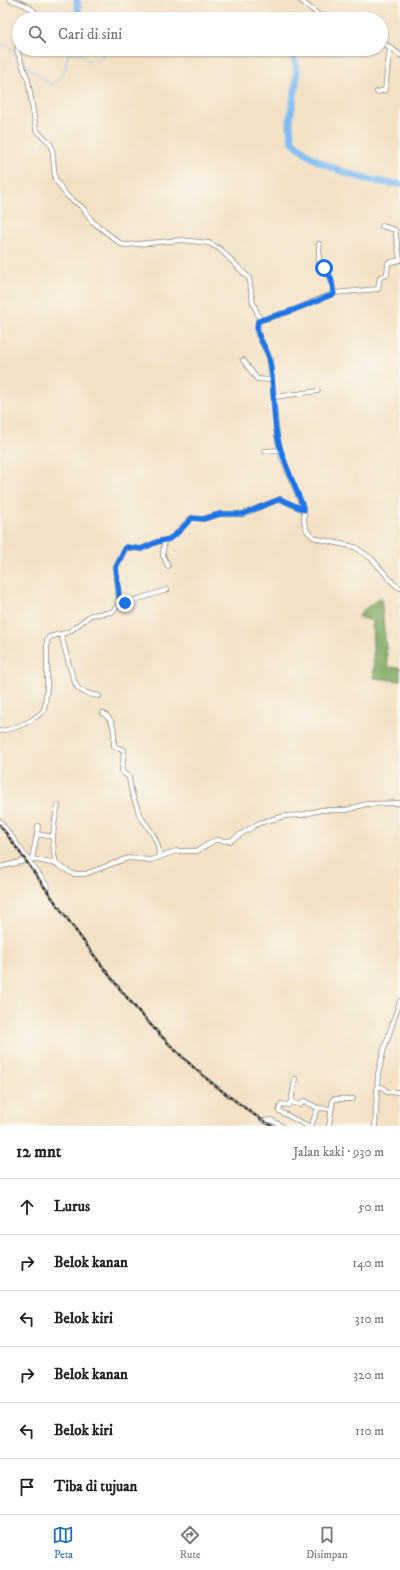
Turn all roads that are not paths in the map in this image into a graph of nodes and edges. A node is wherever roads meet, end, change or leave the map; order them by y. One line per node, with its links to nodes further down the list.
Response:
1 (10, 0): 3 (street)
2 (300, 0): 5 (street)
3 (25, 2): 4 (street)
4 (36, 12)
5 (315, 12)
6 (390, 46): 7 (street); 9 (street)
7 (400, 54)
8 (19, 56): 14 (street)
9 (377, 92)
10 (382, 226): 12 (street)
11 (319, 244): 13 (street)
12 (400, 260): 13 (street)
13 (334, 294): 14 (street)
14 (258, 321): 16 (street)
15 (243, 360): 16 (street)
16 (272, 380): 18 (street)
17 (318, 391): 18 (street)
18 (274, 397): 19 (street)
19 (280, 450): 20 (street); 21 (street)
20 (264, 451)
21 (304, 510): 22 (street); 24 (street)
22 (164, 540): 23 (street); 26 (street)
23 (168, 566)
24 (400, 588)
25 (167, 590): 26 (street)
26 (120, 605): 27 (street)
27 (61, 634): 28 (street); 30 (street)
28 (99, 696)
29 (103, 713): 37 (street)
30 (0, 731)
31 (400, 803): 37 (street)
32 (58, 806): 36 (street)
33 (0, 821): 38 (street)
34 (38, 826): 35 (street)
35 (37, 834): 36 (street); 38 (street)
36 (53, 837): 39 (street)
37 (158, 858): 39 (street)
38 (30, 859): 39 (street); 40 (street); 41 (street)
39 (56, 864)
40 (0, 868)
41 (48, 887)
42 (400, 1001): 44 (street)
43 (295, 1079): 47 (street)
44 (377, 1087): 45 (street); 54 (street)
45 (400, 1092)
46 (353, 1099): 49 (street)
47 (291, 1102): 48 (street); 52 (street)
48 (318, 1108): 49 (street); 52 (street)
49 (331, 1108): 53 (street)
50 (263, 1121): 51 (street)
51 (282, 1126)
52 (310, 1126)
53 (329, 1126)
54 (375, 1126)

